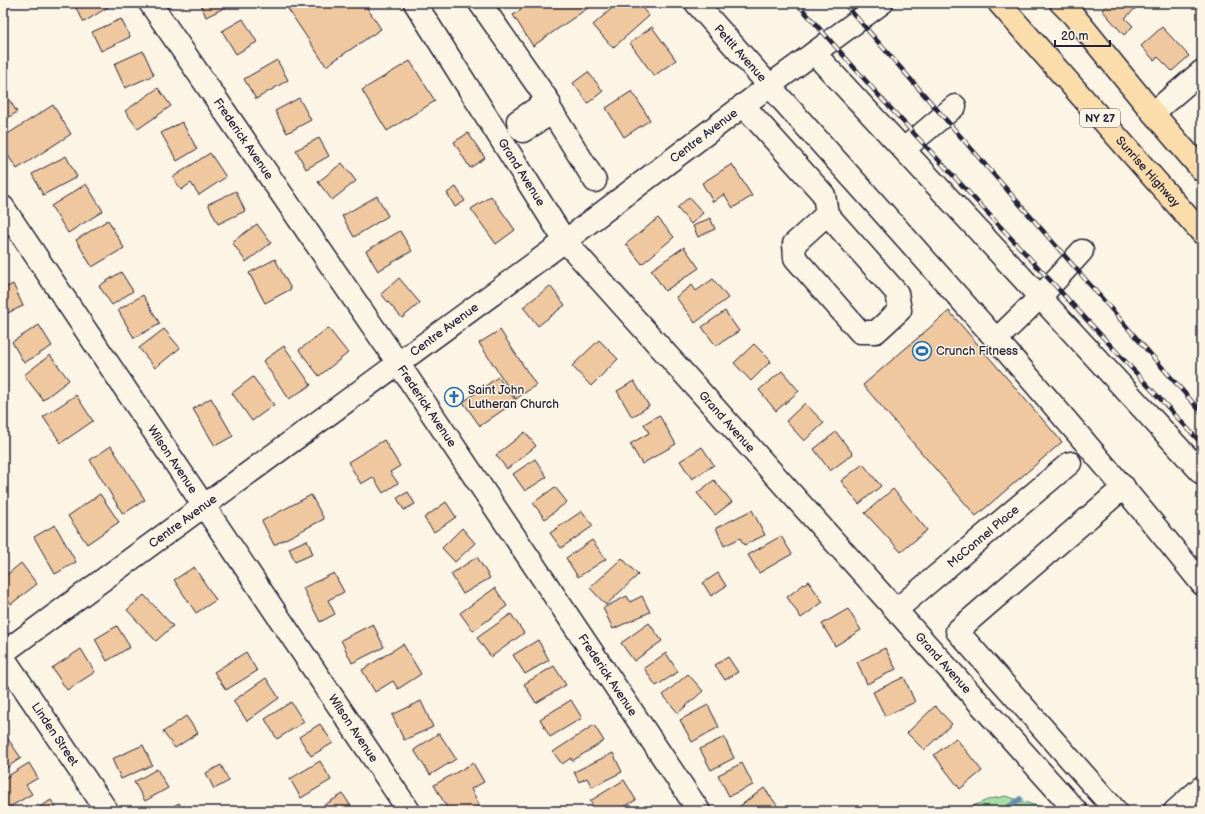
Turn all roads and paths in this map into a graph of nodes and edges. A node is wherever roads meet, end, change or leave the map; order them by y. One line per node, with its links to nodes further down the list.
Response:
1 (150, 3): 26 (street, Frederick Avenue)
2 (415, 3): 15 (street, Grand Avenue)
3 (480, 3): 12 (street)
4 (696, 3): 10 (street, Pettit Avenue)
5 (882, 3): 8 (street, Centre Avenue)
6 (999, 3): 21 (highway, Sunrise Highway / NY 27)
7 (1061, 3): 14 (highway)
8 (814, 52): 10 (street, Centre Avenue); 16 (street)
9 (1202, 71): 14 (street)
10 (769, 86): 11 (street, Centre Avenue); 25 (street, Pettit Avenue)
11 (743, 105): 20 (street); 22 (street, Centre Avenue)
12 (549, 106): 15 (street); 18 (street)
13 (955, 106): 16 (street)
14 (1153, 113): 17 (highway)
15 (500, 138): 22 (street, Grand Avenue)
16 (904, 150): 24 (street)
17 (1202, 170)
18 (595, 181)
19 (3, 207): 30 (street, Wilson Avenue)
20 (827, 214): 20 (street)
21 (1202, 233)
22 (565, 241): 26 (street, Centre Avenue); 32 (street, Grand Avenue)
23 (1082, 250): 24 (street)
24 (1040, 298): 25 (street); 28 (street)
25 (997, 339): 29 (street, Pettit Avenue)
26 (398, 364): 30 (street, Centre Avenue); 42 (street, Frederick Avenue)
27 (1070, 463): 32 (street, McConnel Place)
28 (1202, 472)
29 (1124, 487): 31 (street, Pettit Avenue); 35 (street)
30 (204, 506): 33 (street, Centre Avenue); 41 (street, Wilson Avenue)
31 (1202, 584)
32 (896, 610): 36 (street, Grand Avenue)
33 (3, 653)
34 (3, 656): 40 (street, Linden Street)
35 (988, 666): 36 (street); 37 (street)
36 (965, 688): 38 (street, Grand Avenue)
37 (1047, 735): 38 (street); 44 (street)
38 (1025, 755): 43 (street, Grand Avenue)
39 (1202, 787): 45 (street)
40 (107, 811)
41 (409, 811)
42 (699, 811)
43 (1076, 811)
44 (1116, 811)
45 (1175, 811)

